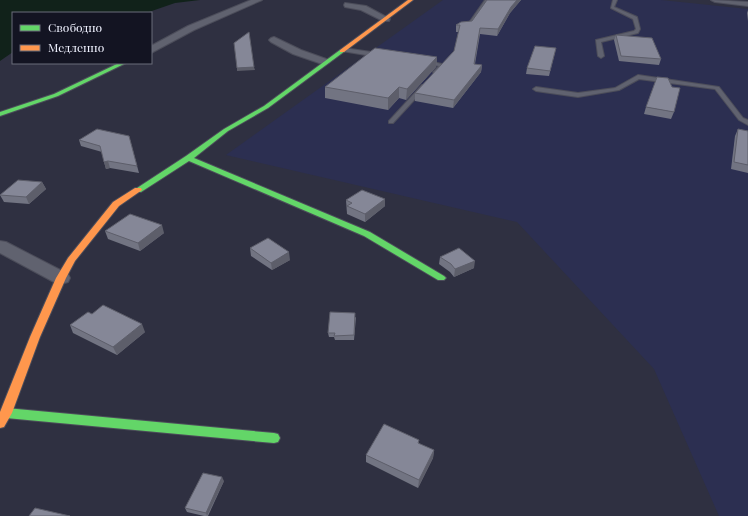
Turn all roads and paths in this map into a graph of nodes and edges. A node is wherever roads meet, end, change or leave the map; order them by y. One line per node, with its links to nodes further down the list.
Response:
1 (258, 0): 11 (street)
2 (411, 0): 8 (street)
3 (487, 0): 9 (lane)
4 (615, 0): 14 (lane)
5 (715, 0): 6 (street)
6 (748, 4)
7 (348, 5): 8 (street)
8 (386, 19): 12 (street)
9 (468, 26)
10 (274, 40): 16 (street)
11 (152, 49)
12 (344, 50): 13 (lane); 16 (street)
13 (382, 55)
14 (601, 56)
15 (420, 61): 18 (lane)
16 (325, 62): 24 (street)
17 (121, 64): 21 (street)
18 (433, 76)
19 (428, 82): 22 (lane)
20 (536, 89): 23 (lane)
21 (0, 114)
22 (391, 122)
23 (748, 123)
24 (189, 158): 26 (street); 27 (street)
25 (0, 246): 26 (street)
26 (61, 278): 28 (street)
27 (441, 278)
28 (6, 413): 29 (street); 30 (street)
29 (0, 423)
30 (274, 438)

